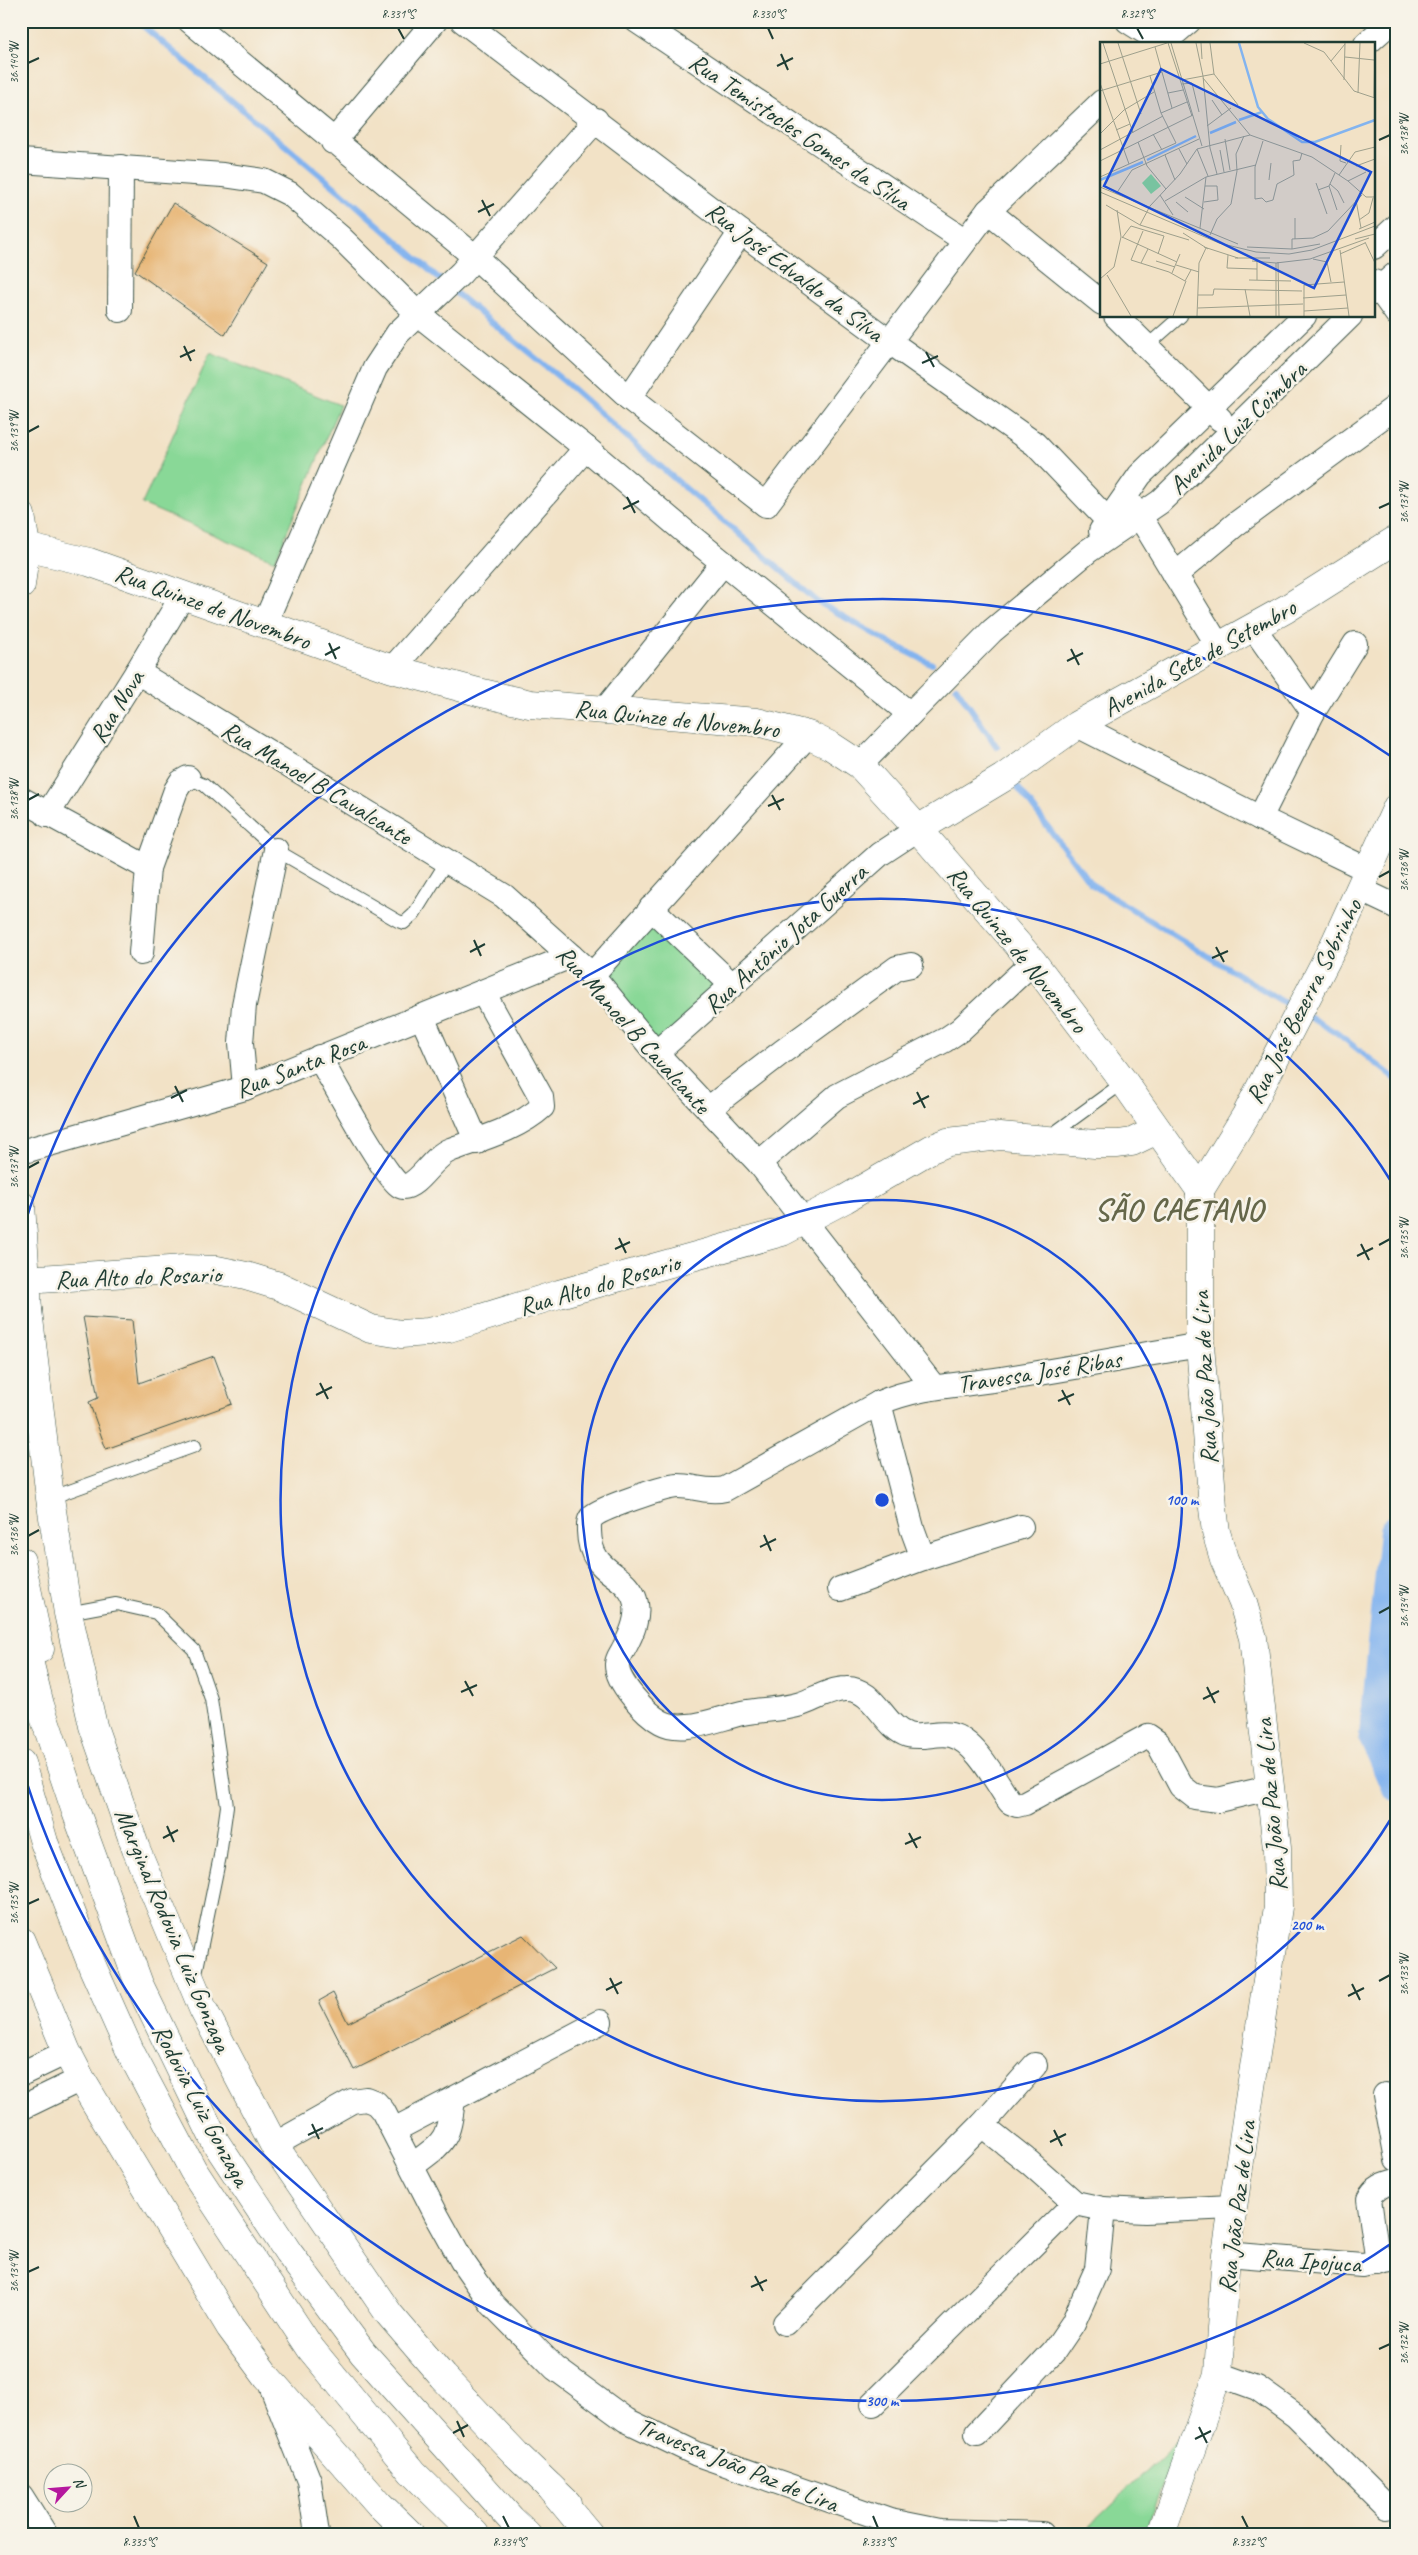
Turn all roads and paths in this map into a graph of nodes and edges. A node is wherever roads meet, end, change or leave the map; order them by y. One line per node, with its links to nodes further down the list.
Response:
1 (190, 21): 14 (street)
2 (435, 21): 14 (street)
3 (463, 21): 13 (street, Rua José Edvaldo da Silva)
4 (637, 21): 8 (street, Rua Temistocles Gomes da Silva)
5 (1128, 21): 9 (street)
6 (1189, 21): 10 (street)
7 (1392, 21): 11 (street)
8 (662, 28): 19 (street, Rua Temistocles Gomes da Silva)
9 (1161, 42)
10 (1164, 42)
11 (1368, 42)
12 (1100, 104): 17 (street)
13 (596, 120): 18 (street, Rua José Edvaldo da Silva); 20 (street)
14 (333, 142): 20 (street)
15 (21, 161): 16 (street)
16 (121, 167): 24 (street); 25 (street)
17 (988, 211): 19 (street); 23 (street)
18 (741, 232): 33 (street, Rua José Edvaldo da Silva); 35 (street)
19 (964, 240): 33 (street)
20 (468, 265): 24 (street); 35 (street)
21 (1397, 273): 22 (street)
22 (1376, 288): 26 (street)
23 (1098, 292)
24 (425, 308): 39 (street); 49 (street)
25 (120, 310)
26 (1397, 314)
27 (1118, 318): 34 (street)
28 (1178, 318): 34 (lane)
29 (1302, 318): 37 (street, Avenida Luiz Coimbra)
30 (1317, 318): 32 (street)
31 (1348, 318): 32 (street, Avenida Luiz Coimbra)
32 (1331, 334): 38 (street, Avenida Luiz Coimbra)
33 (890, 342): 35 (street); 42 (street, Rua José Edvaldo da Silva)
34 (1147, 346): 37 (street)
35 (629, 398)
36 (1397, 406): 46 (street)
37 (1210, 409): 38 (street); 40 (street, Avenida Luiz Coimbra)
38 (1234, 432): 40 (street, Avenida Luiz Coimbra)
39 (586, 448): 45 (street); 53 (street)
40 (1132, 506): 42 (street, Avenida Luiz Coimbra); 46 (street)
41 (21, 515): 44 (main road)
42 (1113, 525): 57 (street, Avenida Luiz Coimbra)
43 (1397, 539): 50 (main road, Avenida Sete de Setembro)
44 (23, 546): 47 (main road); 48 (main road, Rua Quinze de Novembro)
45 (723, 563): 55 (street); 57 (street)
46 (1175, 575): 52 (street)
47 (21, 585)
48 (183, 595): 49 (main road, Rua Quinze de Novembro); 54 (street, Rua Nova)
49 (264, 624): 53 (main road, Rua Quinze de Novembro)
50 (1253, 627): 52 (main road, Avenida Sete de Setembro); 56 (street)
51 (1355, 644): 56 (street)
52 (1219, 647): 58 (main road, Avenida Sete de Setembro)
53 (392, 669): 55 (main road, Rua Quinze de Novembro)
54 (137, 672): 64 (street, Rua Nova); 68 (street, Rua Manoel B Cavalcante)
55 (606, 710): 59 (main road, Rua Quinze de Novembro)
56 (1313, 712): 65 (street)
57 (910, 714): 60 (street, Avenida Luiz Coimbra)
58 (1077, 725): 65 (street); 66 (main road, Avenida Sete de Setembro)
59 (808, 735): 60 (main road, Rua Quinze de Novembro); 72 (street)
60 (860, 765): 66 (main road, Rua Quinze de Novembro)
61 (188, 778): 67 (lane); 69 (street)
62 (21, 799): 64 (street)
63 (1397, 807): 70 (main road, Rua José Bezerra Sobrinho)
64 (47, 814): 69 (street)
65 (1260, 818): 70 (street)
66 (918, 828): 75 (main road, Rua Quinze de Novembro); 78 (street, Rua Antônio Jota Guerra)
67 (276, 850): 68 (lane); 84 (street)
68 (447, 861): 74 (street, Rua Manoel B Cavalcante)
69 (148, 868): 73 (street)
70 (1364, 879): 71 (street); 91 (main road, Rua José Bezerra Sobrinho)
71 (1397, 907)
72 (651, 908): 77 (street); 78 (street)
73 (140, 953)
74 (572, 956): 77 (street, Rua Manoel B Cavalcante); 79 (street, Rua Santa Rosa)
75 (1033, 962): 83 (main road, Rua Quinze de Novembro); 90 (street)
76 (911, 964): 85 (street)
77 (592, 975): 81 (street, Rua Manoel B Cavalcante)
78 (732, 984): 81 (street, Rua Antônio Jota Guerra)
79 (483, 992): 80 (street, Rua Santa Rosa); 88 (street)
80 (422, 1017): 82 (street, Rua Santa Rosa); 88 (street)
81 (656, 1053): 85 (street, Rua Manoel B Cavalcante)
82 (319, 1057): 84 (street, Rua Santa Rosa); 88 (street)
83 (1124, 1082): 86 (main road, Rua Quinze de Novembro); 87 (lane)
84 (245, 1088): 89 (street, Rua Santa Rosa)
85 (708, 1110): 90 (street, Rua Manoel B Cavalcante)
86 (1157, 1130): 87 (main road, Rua Alto do Rosario); 91 (main road, Rua Quinze de Novembro)
87 (1046, 1139): 93 (main road, Rua Alto do Rosario)
88 (476, 1142)
89 (21, 1152)
90 (759, 1163): 93 (street, Rua Manoel B Cavalcante)
91 (1200, 1190): 96 (main road, Rua João Paz de Lira)
92 (21, 1205): 94 (main road, Marginal Rodovia Luiz Gonzaga)
93 (805, 1221): 94 (main road, Rua Alto do Rosario); 97 (street, Rua Manoel B Cavalcante)
94 (26, 1280): 95 (main road, Marginal Rodovia Luiz Gonzaga)
95 (28, 1310): 99 (main road); 101 (main road, Marginal Rodovia Luiz Gonzaga)
96 (1200, 1345): 97 (street, Travessa José Ribas); 109 (main road, Rua João Paz de Lira)
97 (933, 1386): 98 (street, Travessa José Ribas)
98 (879, 1403): 103 (street); 109 (street, Travessa José Ribas)
99 (21, 1410)
100 (195, 1446): 101 (lane)
101 (50, 1498): 106 (main road, Marginal Rodovia Luiz Gonzaga)
102 (1021, 1527): 103 (street)
103 (923, 1558): 105 (street)
104 (21, 1561): 110 (main road)
105 (840, 1589)
106 (68, 1613): 113 (main road, Marginal Rodovia Luiz Gonzaga); 113 (lane)
107 (21, 1628): 110 (main road, Rodovia Luiz Gonzaga)
108 (21, 1764): 116 (main road, Rodovia Luiz Gonzaga)
109 (1270, 1788): 130 (main road, Rua João Paz de Lira)
110 (75, 1810): 146 (main road, Rodovia Luiz Gonzaga)
111 (21, 1834): 116 (main road)
112 (21, 1941): 115 (main road)
113 (194, 1983): 125 (main road, Marginal Rodovia Luiz Gonzaga)
114 (600, 2022): 121 (street)
115 (67, 2052): 118 (street); 119 (main road)
116 (132, 2053): 145 (main road, Rodovia Luiz Gonzaga)
117 (1035, 2065): 123 (street)
118 (21, 2074)
119 (81, 2079): 122 (street); 136 (main road)
120 (1385, 2095): 126 (street)
121 (453, 2099): 124 (street); 127 (street)
122 (21, 2108)
123 (982, 2125): 129 (street); 134 (street)
124 (394, 2130): 125 (street, Travessa João Paz de Lira); 127 (street, Travessa João Paz de Lira)
125 (274, 2146): 139 (main road, Marginal Rodovia Luiz Gonzaga)
126 (1397, 2159)
127 (412, 2166): 149 (street, Travessa João Paz de Lira)
128 (1397, 2181): 133 (street)
129 (1075, 2203): 131 (street); 137 (street)
130 (1232, 2207): 131 (street); 132 (main road, Rua João Paz de Lira)
131 (1103, 2209): 138 (street)
132 (1226, 2254): 133 (street, Rua Ipojuca); 135 (main road, Rua João Paz de Lira)
133 (1387, 2261)
134 (785, 2323)
135 (1218, 2374): 141 (street); 150 (main road, Rua João Paz de Lira)
136 (267, 2377): 143 (street); 144 (main road)
137 (873, 2404)
138 (977, 2433)
139 (550, 2488): 147 (main road); 148 (main road, Marginal Rodovia Luiz Gonzaga)
140 (21, 2496): 142 (street)
141 (1386, 2506)
142 (44, 2534)
143 (317, 2534)
144 (410, 2534)
145 (475, 2534)
146 (527, 2534)
147 (589, 2534)
148 (601, 2534)
149 (1042, 2534)
150 (1161, 2534)

